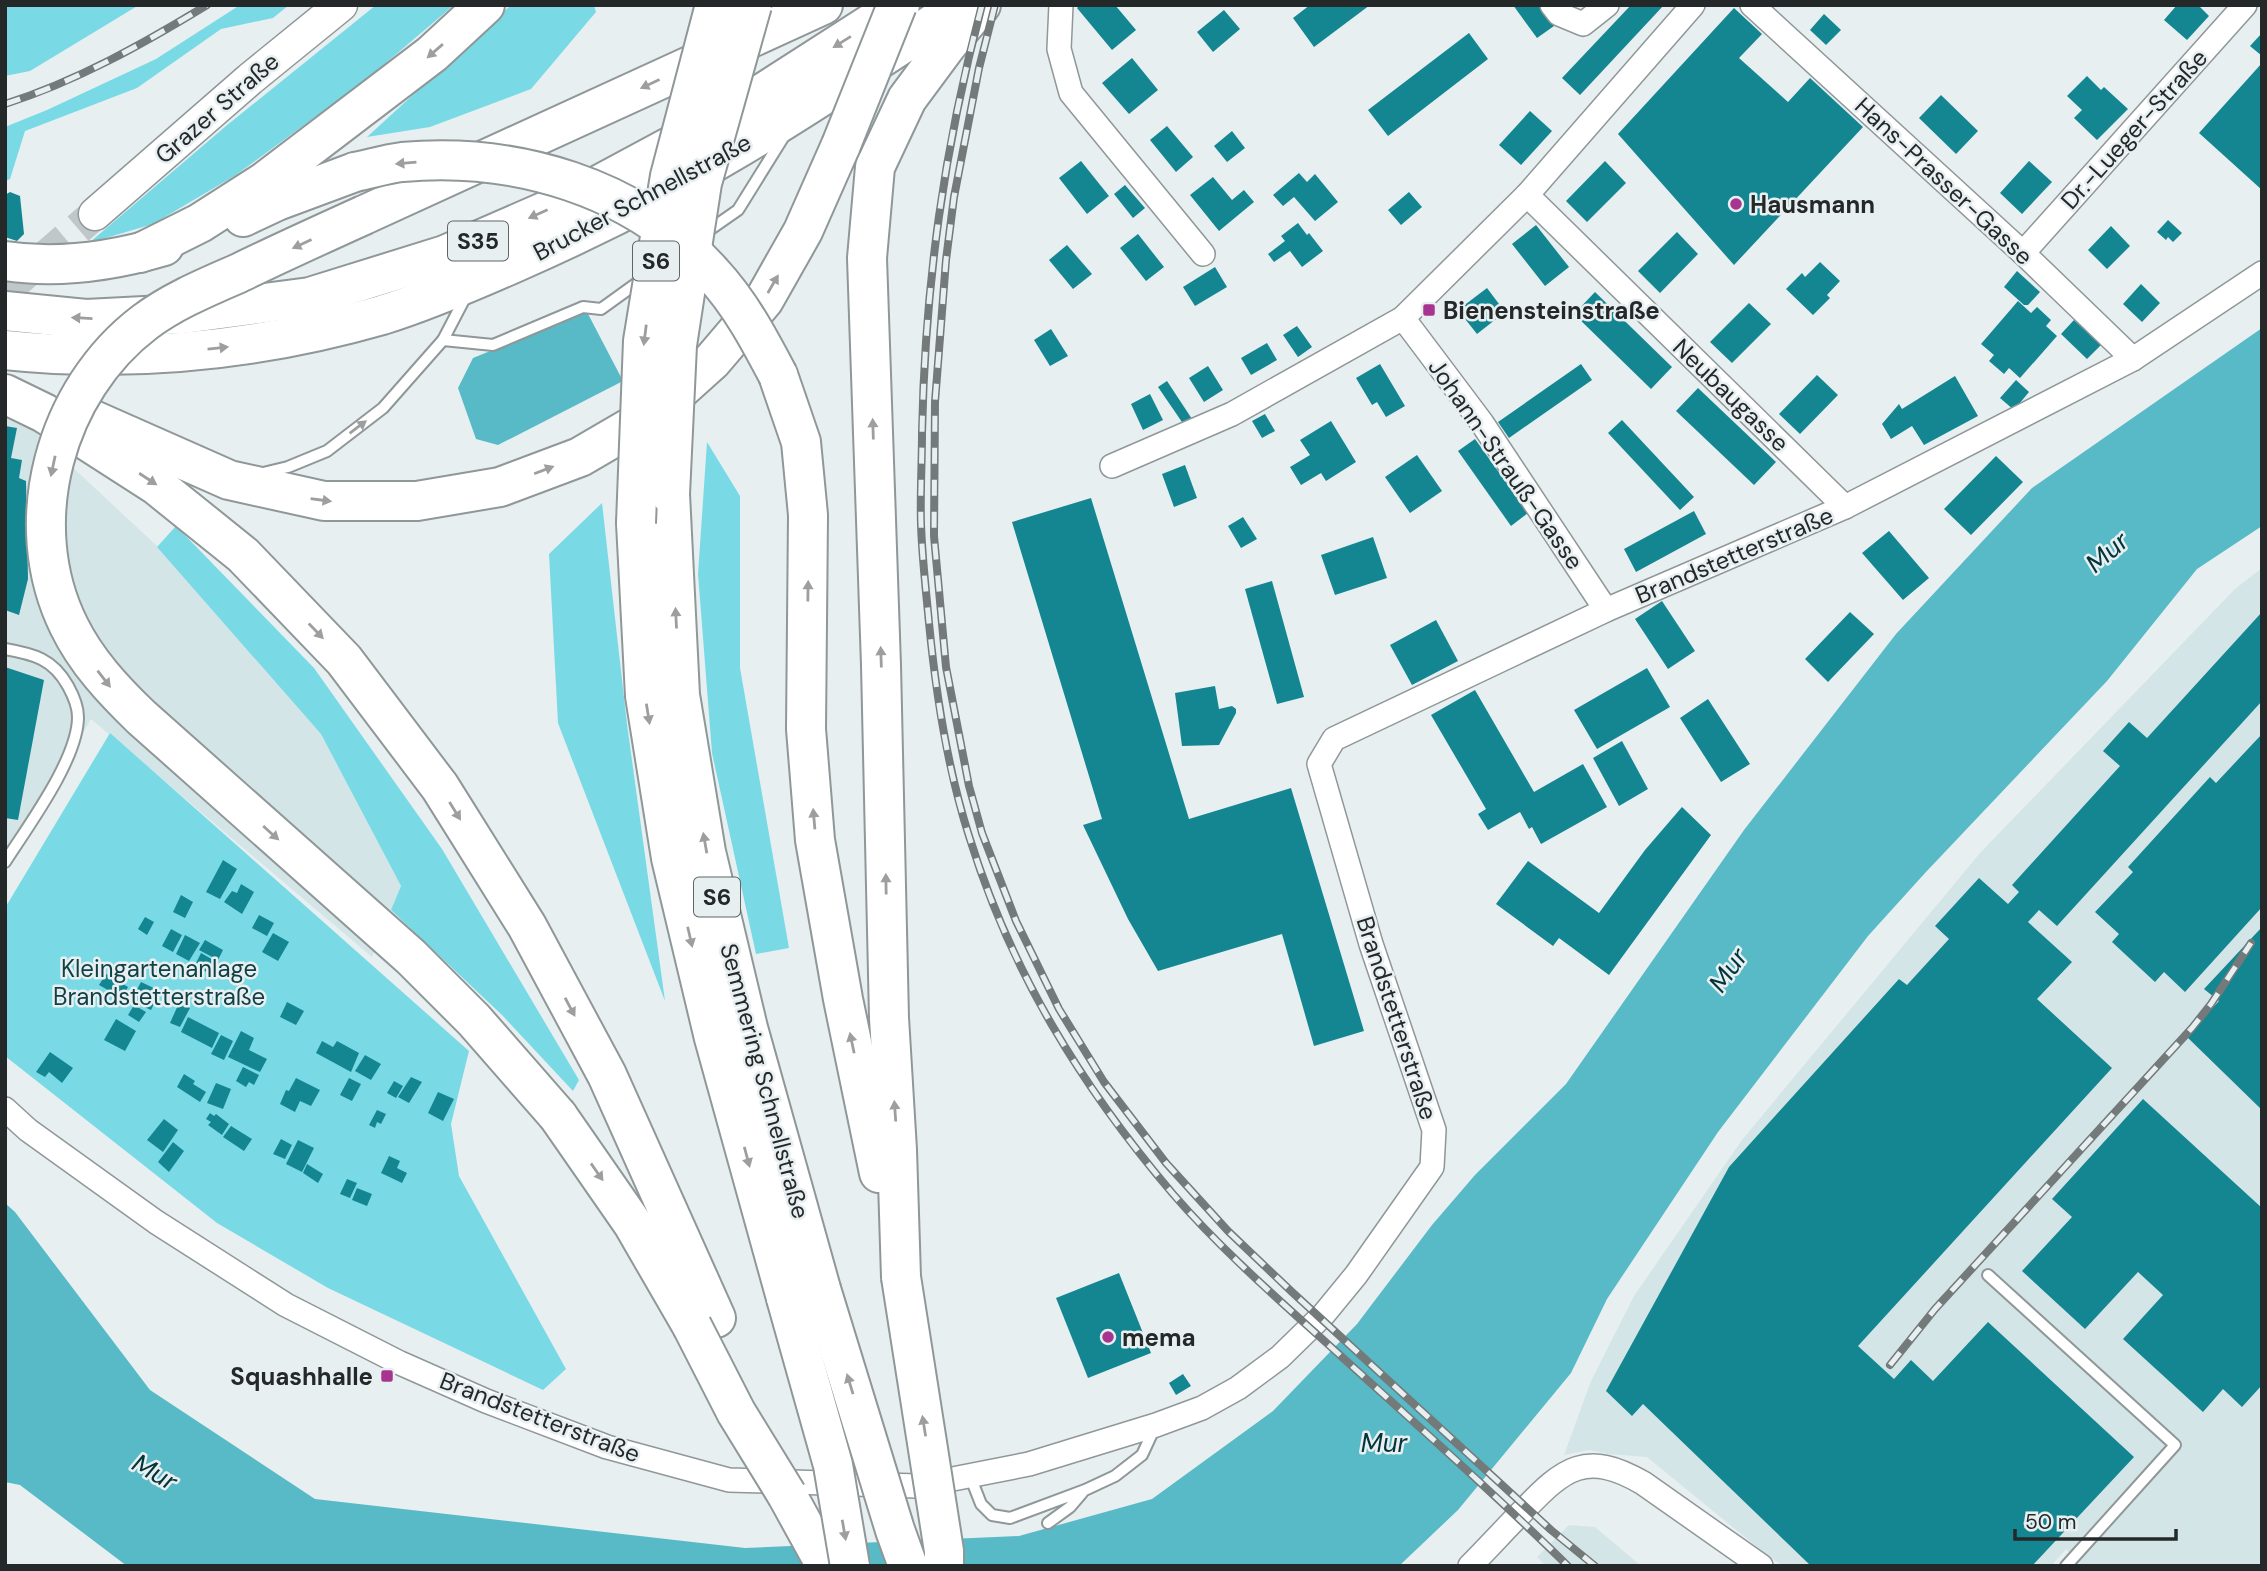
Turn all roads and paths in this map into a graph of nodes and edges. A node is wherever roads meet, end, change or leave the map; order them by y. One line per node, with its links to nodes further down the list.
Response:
1 (341, 5): 17 (street, Grazer Straße)
2 (485, 5): 18 (highway, one-way to 18)
3 (715, 5): 42 (highway, Semmering Schnellstraße / S6, one-way to 42, bridge)
4 (752, 5): 42 (highway, Semmering Schnellstraße / S6, one-way to 4, bridge)
5 (823, 5): 43 (highway, one-way to 43, bridge)
6 (898, 5): 26 (highway, Brucker Schnellstraße / S35, one-way to 26); 34 (highway, one-way to 6, bridge)
7 (962, 5): 15 (highway, Brucker Schnellstraße / S35)
8 (981, 5): 41 (highway, one-way to 8)
9 (1061, 5): 20 (street)
10 (1552, 5): 11 (street)
11 (1607, 5)
12 (1693, 5): 16 (street)
13 (1752, 5): 19 (street, Hans-Prasser-Gasse)
14 (2245, 5): 19 (street, Dr.-Lueger-Straße)
15 (803, 107): 21 (lane); 25 (highway, Brucker Schnellstraße / S35)
16 (1527, 195): 27 (street); 35 (street, Neubaugasse)
17 (95, 214)
18 (140, 253): 22 (highway); 41 (highway, one-way to 18, bridge)
19 (2023, 253): 30 (street, Hans-Prasser-Gasse)
20 (1203, 254)
21 (675, 256)
22 (5, 261)
23 (664, 263): 28 (lane)
24 (2262, 273): 30 (street, Brandstetterstraße)
25 (473, 281): 28 (lane); 29 (highway, Brucker Schnellstraße / S35, one-way to 25)
26 (5, 311)
27 (1404, 318): 33 (street); 36 (street, Johann-Strauß-Gasse)
28 (443, 340): 34 (lane, one-way to 28)
29 (5, 350)
30 (2133, 359): 35 (street, Brandstetterstraße)
31 (5, 385): 34 (highway)
32 (5, 394): 43 (highway, one-way to 43)
33 (1112, 466)
34 (229, 480)
35 (1845, 507): 36 (street, Brandstetterstraße)
36 (1606, 610): 44 (street, Brandstetterstraße)
37 (5, 649): 38 (lane)
38 (5, 862)
39 (5, 1109): 45 (street, Brandstetterstraße)
40 (1988, 1275): 54 (lane)
41 (901, 1278): 51 (highway, one-way to 41, bridge)
42 (804, 1293): 49 (highway, Semmering Schnellstraße / S6, one-way to 49, bridge); 50 (highway, Semmering Schnellstraße / S6, one-way to 42, bridge)
43 (704, 1322): 48 (highway, bridge)
44 (1156, 1425): 45 (street, Brandstetterstraße); 46 (lane)
45 (970, 1476): 46 (lane)
46 (1085, 1490): 47 (lane)
47 (1048, 1523)
48 (826, 1566)
49 (850, 1566)
50 (908, 1566)
51 (944, 1566)
52 (1471, 1566): 53 (street)
53 (1761, 1566)
54 (2066, 1566)

